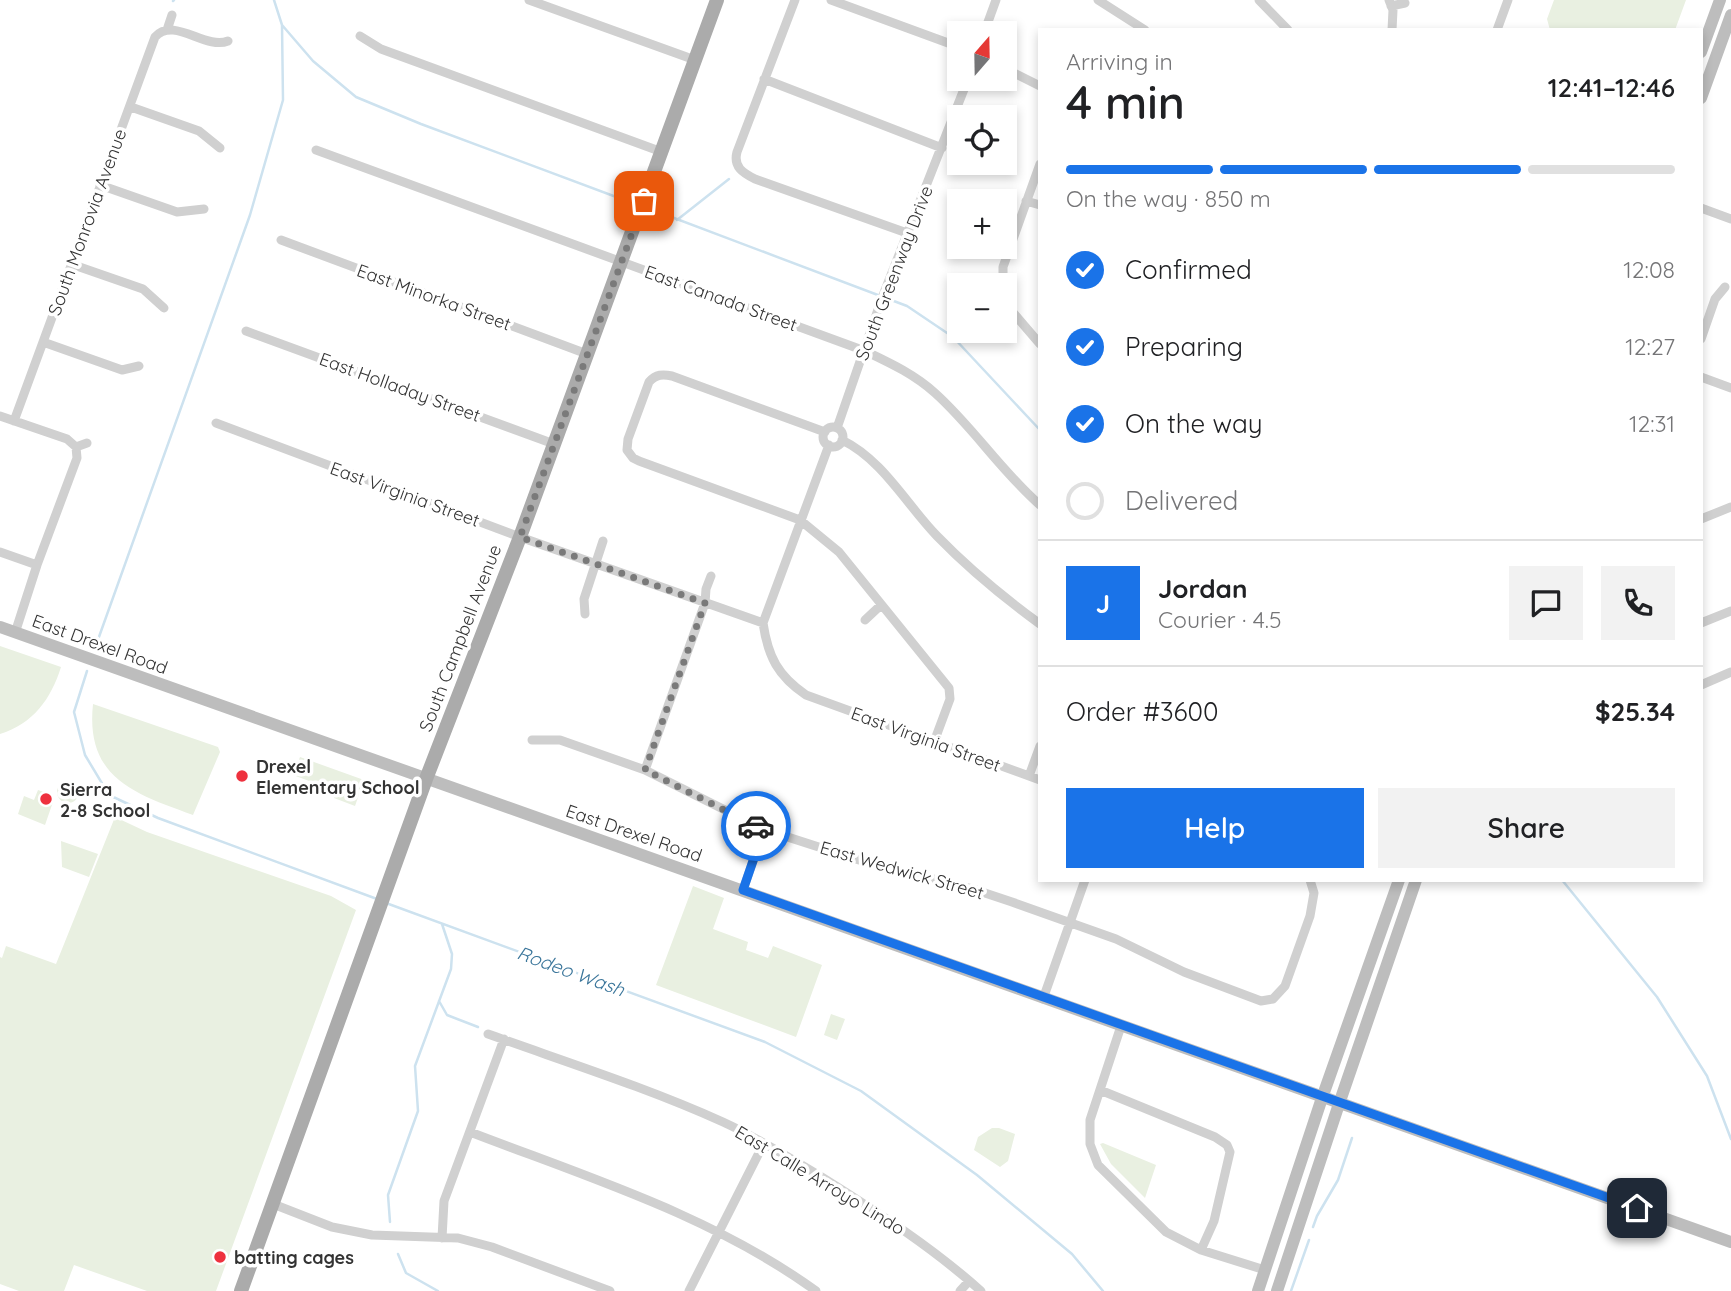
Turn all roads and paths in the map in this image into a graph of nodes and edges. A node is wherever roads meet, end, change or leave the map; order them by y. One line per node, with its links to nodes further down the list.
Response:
1 (529, 0): 24 (street)
2 (717, 0): 24 (main road, South Campbell Avenue)
3 (795, 0): 26 (street)
4 (831, 0): 22 (street)
5 (996, 0): 14 (street)
6 (1098, 0): 15 (street)
7 (1259, 0): 16 (street)
8 (1508, 0): 18 (street)
9 (1720, 0): 23 (street)
10 (1390, 3): 11 (street); 17 (street)
11 (1405, 3)
12 (172, 15): 19 (street, South Monrovia Avenue)
13 (1731, 15): 29 (street)
14 (988, 21)
15 (1142, 28)
16 (1286, 28)
17 (1392, 28)
18 (1498, 28)
19 (167, 30): 21 (street); 30 (street, South Monrovia Avenue)
20 (360, 36): 34 (street)
21 (228, 41)
22 (947, 43)
23 (1703, 46)
24 (695, 60): 34 (main road, South Campbell Avenue)
25 (1017, 74): 27 (street)
26 (764, 79): 32 (street); 42 (street)
27 (1038, 85)
28 (963, 91): 32 (street, South Greenway Drive)
29 (1703, 92)
30 (131, 107): 31 (street); 36 (street, South Monrovia Avenue)
31 (220, 148)
32 (942, 148): 42 (street, South Greenway Drive)
33 (316, 150): 44 (street, East Canada Street)
34 (662, 152): 44 (main road, South Campbell Avenue)
35 (1038, 169): 37 (street)
36 (100, 185): 39 (street); 45 (street, South Monrovia Avenue)
37 (1026, 201): 38 (street); 46 (street)
38 (1038, 204)
39 (204, 209)
40 (1703, 209): 41 (street)
41 (1731, 219)
42 (907, 233): 54 (street, South Greenway Drive)
43 (281, 240): 55 (street, East Minorka Street)
44 (621, 261): 54 (street, East Canada Street); 55 (main road, South Campbell Avenue)
45 (71, 264): 48 (street); 52 (street, South Monrovia Avenue)
46 (1003, 273)
47 (1726, 285): 51 (street)
48 (164, 308)
49 (1017, 317): 53 (street)
50 (246, 331): 66 (street, East Holladay Street)
51 (1703, 333)
52 (43, 342): 56 (street); 60 (street, South Monrovia Avenue)
53 (1038, 342)
54 (865, 351): 62 (street, South Greenway Drive); 69 (street, East Canada Street)
55 (587, 354): 66 (main road, South Campbell Avenue)
56 (139, 366)
57 (1703, 378): 58 (street)
58 (1731, 387)
59 (0, 416): 60 (street)
60 (14, 421): 68 (street)
61 (216, 423): 73 (street, East Virginia Street)
62 (837, 428): 63 (street); 64 (street)
63 (825, 432): 67 (street); 72 (street)
64 (842, 440): 67 (street); 84 (street)
65 (87, 443): 68 (street)
66 (554, 444): 73 (main road, South Campbell Avenue)
67 (829, 445): 72 (street)
68 (76, 447): 77 (street)
69 (1038, 503)
70 (1731, 507): 71 (street)
71 (1703, 518)
72 (800, 520): 80 (street); 86 (street)
73 (520, 537): 76 (street, East Virginia Street); 96 (main road, South Campbell Avenue)
74 (603, 541): 76 (street)
75 (0, 552): 77 (street)
76 (595, 564): 79 (street, East Virginia Street); 82 (street)
77 (37, 565): 88 (street)
78 (711, 576): 79 (street)
79 (705, 603): 86 (street, East Virginia Street); 94 (street)
80 (881, 604): 83 (street); 92 (street)
81 (1731, 611): 85 (street)
82 (585, 614)
83 (865, 620)
84 (1038, 622)
85 (1703, 622)
86 (764, 623): 92 (street, East Virginia Street)
87 (0, 627): 88 (street, East Drexel Road)
88 (15, 633): 96 (street, East Drexel Road)
89 (1731, 672): 90 (street)
90 (1703, 684)
91 (532, 740): 94 (street, East Wedwick Street)
92 (934, 742): 95 (street, East Virginia Street)
93 (1038, 751): 95 (street)
94 (645, 770): 98 (street, East Wedwick Street)
95 (1029, 776): 97 (street, East Virginia Street)
96 (426, 779): 103 (street, East Drexel Road); 114 (main road, South Campbell Avenue)
97 (1038, 779)
98 (764, 829): 103 (street); 104 (street, East Wedwick Street)
99 (1084, 882): 104 (street)
100 (1311, 882): 104 (street, East Wedwick Street)
101 (1398, 882): 110 (street)
102 (1415, 882): 111 (street)
103 (743, 890): 105 (street, East Drexel Road)
104 (1070, 923): 105 (street)
105 (1043, 999): 106 (street, East Drexel Road)
106 (1121, 1026): 109 (street); 110 (street, East Drexel Road)
107 (488, 1034): 108 (street, East Calle Arroyo Lindo)
108 (503, 1040): 112 (street); 113 (street, East Calle Arroyo Lindo)
109 (1100, 1090): 118 (street); 118 (street)
110 (1322, 1098): 111 (street, East Drexel Road); 119 (street)
111 (1339, 1104): 117 (street, East Drexel Road); 128 (street)
112 (470, 1132): 115 (street); 116 (street)
113 (764, 1143): 115 (street); 120 (street, East Calle Arroyo Lindo)
114 (273, 1204): 116 (street); 121 (main road, South Campbell Avenue)
115 (718, 1233): 123 (street); 124 (street)
116 (442, 1238): 122 (street)
117 (1731, 1242)
118 (1201, 1250): 119 (street)
119 (1265, 1270): 127 (street)
120 (969, 1281): 125 (street); 126 (street, East Calle Arroyo Lindo)
121 (241, 1291)
122 (609, 1291)
123 (688, 1291)
124 (816, 1291)
125 (960, 1291)
126 (981, 1291)
127 (1258, 1291)
128 (1278, 1291)

